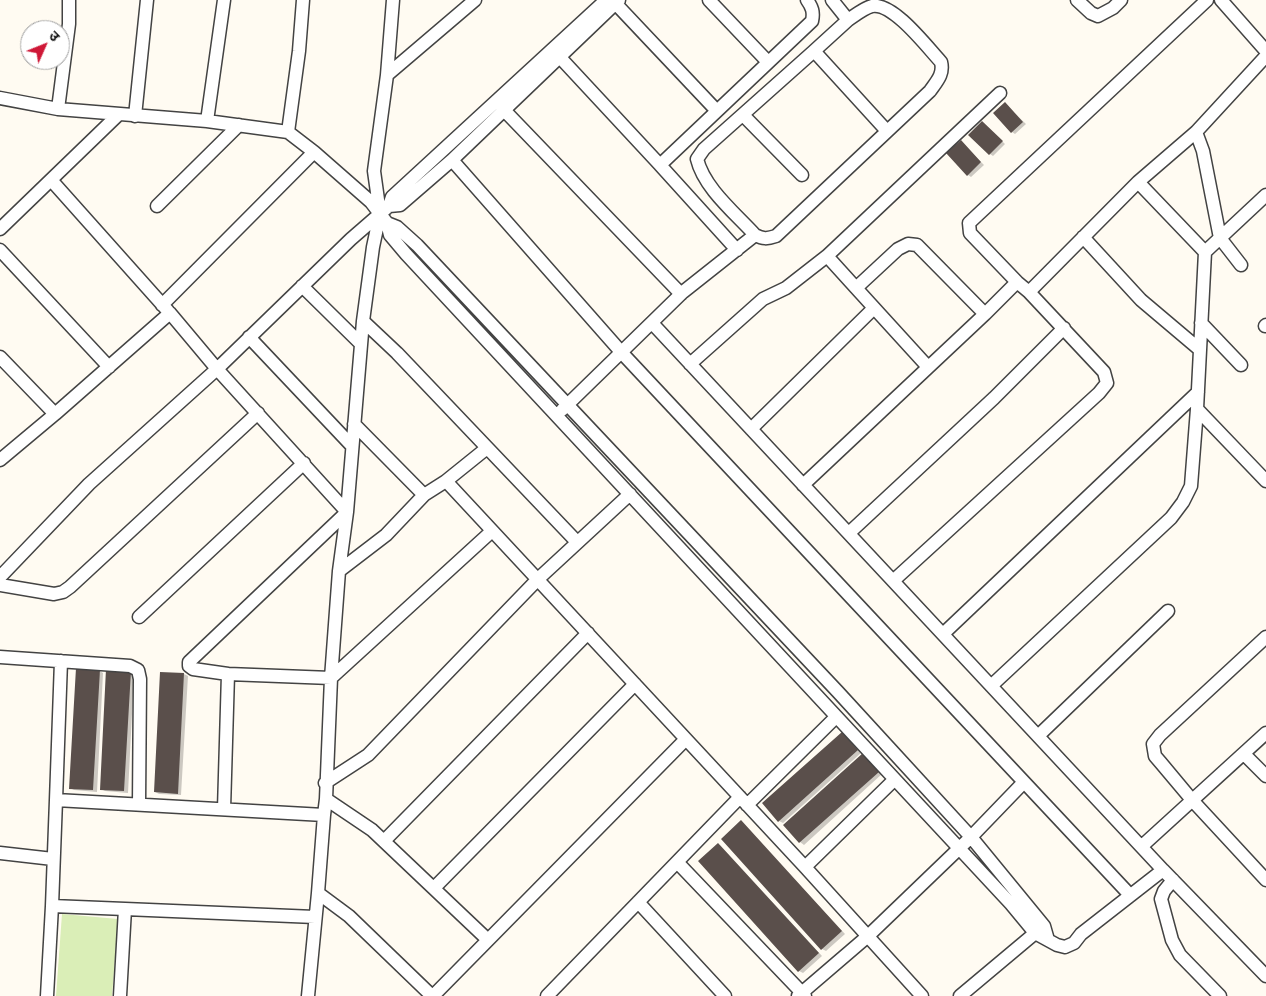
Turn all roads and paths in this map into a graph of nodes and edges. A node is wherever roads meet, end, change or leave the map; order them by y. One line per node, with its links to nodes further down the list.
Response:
1 (70, 0): 24 (street)
2 (147, 0): 29 (street)
3 (224, 0): 30 (street)
4 (303, 0): 33 (street)
5 (393, 0): 21 (street)
6 (475, 0): 21 (street)
7 (709, 0): 20 (street)
8 (807, 0): 20 (street)
9 (832, 0): 15 (street)
10 (1077, 0): 11 (street)
11 (1122, 0)
12 (1206, 0): 53 (street)
13 (1221, 0): 17 (street)
14 (614, 1): 18 (street); 26 (street)
15 (848, 20): 16 (street); 32 (street)
16 (814, 51): 28 (street); 32 (street)
17 (1266, 52)
18 (556, 53): 25 (street); 37 (street); 43 (street)
19 (1266, 56): 34 (street)
20 (768, 62): 26 (street)
21 (387, 75): 43 (street)
22 (1000, 93): 51 (street)
23 (0, 98): 24 (street)
24 (58, 109): 27 (street)
25 (504, 110): 36 (street); 57 (street)
26 (717, 111): 37 (street)
27 (119, 114): 29 (street); 39 (street)
28 (743, 115): 38 (street); 45 (street)
29 (135, 116): 30 (street)
30 (207, 121): 31 (street)
31 (239, 125): 33 (street); 42 (street)
32 (886, 130): 45 (street)
33 (288, 132): 35 (street)
34 (1196, 132): 40 (street); 47 (street)
35 (314, 152): 43 (street); 59 (street)
36 (452, 160): 43 (street); 68 (street)
37 (660, 165): 49 (street)
38 (802, 175)
39 (52, 181): 44 (street); 59 (street)
40 (1138, 182): 46 (street); 50 (street)
41 (1266, 195): 47 (street)
42 (158, 206)
43 (386, 214): 54 (street); 61 (street); 76 (street); 80 (street)
44 (0, 229)
45 (755, 234): 49 (street)
46 (1083, 237): 56 (street); 67 (street)
47 (1220, 238): 50 (street); 52 (street)
48 (0, 250): 72 (street)
49 (736, 250): 57 (street)
50 (1205, 252): 63 (street)
51 (827, 256): 55 (street); 70 (street)
52 (1241, 265)
53 (1017, 282): 56 (street); 60 (street)
54 (302, 286): 65 (street); 66 (street)
55 (856, 288): 58 (street); 60 (street)
56 (1029, 292): 64 (street)
57 (681, 294): 62 (street)
58 (874, 308): 73 (street); 82 (street)
59 (166, 309): 72 (street); 74 (street)
60 (985, 314): 73 (street)
61 (363, 320): 66 (street); 84 (street)
62 (652, 323): 68 (street); 70 (street)
63 (1201, 323): 67 (street); 71 (street)
64 (1064, 328): 94 (street); 99 (street)
65 (249, 337): 74 (street); 83 (street)
66 (361, 344): 81 (street)
67 (1199, 349): 75 (street)
68 (622, 353): 76 (street); 119 (street)
69 (0, 357): 79 (street)
70 (690, 364): 82 (street)
71 (1242, 365)
72 (109, 367): 79 (street)
73 (928, 367): 89 (street)
74 (217, 369): 78 (street); 97 (street)
75 (1198, 392): 77 (street); 104 (street)
76 (568, 404): 80 (street); 128 (street)
77 (1197, 409): 88 (street); 111 (street)
78 (258, 413): 86 (street); 100 (street)
79 (55, 414): 85 (street)
80 (556, 415): 90 (street)
81 (354, 424): 83 (street); 91 (street)
82 (750, 429): 89 (street)
83 (352, 446): 92 (street)
84 (488, 448): 87 (street); 95 (street)
85 (0, 460)
86 (304, 463): 92 (street); 102 (street)
87 (446, 481): 91 (street); 93 (street)
88 (1266, 481)
89 (803, 485): 94 (street)
90 (630, 494): 95 (street); 112 (street)
91 (424, 495): 96 (street)
92 (347, 512): 96 (street); 108 (street)
93 (492, 531): 98 (street); 109 (street)
94 (849, 534): 99 (street)
95 (577, 542): 98 (street)
96 (339, 571): 109 (street)
97 (0, 577)
98 (538, 579): 103 (street); 120 (street)
99 (893, 581): 104 (street)
100 (0, 585)
101 (1168, 611): 114 (street)
102 (139, 617)
103 (588, 632): 110 (street); 129 (street)
104 (943, 634): 111 (street)
105 (1266, 637): 123 (street)
106 (0, 657): 107 (street)
107 (62, 661): 122 (street); 125 (street)
108 (228, 674): 109 (street); 126 (street)
109 (331, 678): 120 (street)
110 (635, 684): 115 (street); 139 (street)
111 (991, 686): 114 (street)
112 (836, 717): 118 (street); 124 (street)
113 (1266, 733): 116 (street)
114 (1038, 736): 130 (street)
115 (686, 739): 124 (street); 148 (street)
116 (1244, 754): 117 (street); 123 (street)
117 (1266, 776)
118 (894, 780): 131 (street); 135 (street)
119 (1024, 782): 128 (street); 141 (street)
120 (326, 783): 121 (street)
121 (326, 799): 127 (street); 129 (street)
122 (56, 800): 125 (street); 133 (street)
123 (1192, 800): 130 (street); 138 (street)
124 (743, 801): 134 (street); 135 (street)
125 (139, 804): 126 (street)
126 (224, 809): 127 (street)
127 (324, 815): 140 (street)
128 (971, 837): 131 (street); 146 (street)
129 (384, 841): 139 (street)
130 (1142, 846): 136 (street)
131 (958, 848): 146 (street); 147 (street)
132 (0, 853): 133 (street)
133 (54, 859): 143 (street)
134 (677, 862): 142 (street); 150 (street)
135 (804, 867): 147 (street)
136 (1163, 870): 137 (street); 141 (street)
137 (1173, 880): 149 (street); 159 (street)
138 (1266, 880)
139 (434, 888): 148 (street)
140 (318, 893): 145 (street); 154 (street)
141 (1130, 895): 146 (street)
142 (638, 902): 155 (street); 156 (street)
143 (52, 906): 144 (street); 151 (street)
144 (126, 909): 145 (street); 152 (street)
145 (315, 917): 153 (street)
146 (1040, 930): 158 (street)
147 (868, 936): 150 (street); 157 (street)
148 (488, 940): 154 (street)
149 (1266, 976)
150 (801, 995)
151 (47, 996)
152 (120, 996)
153 (308, 996)
154 (432, 996)
155 (547, 996)
156 (724, 996)
157 (922, 996)
158 (960, 996)
159 (1220, 996)

